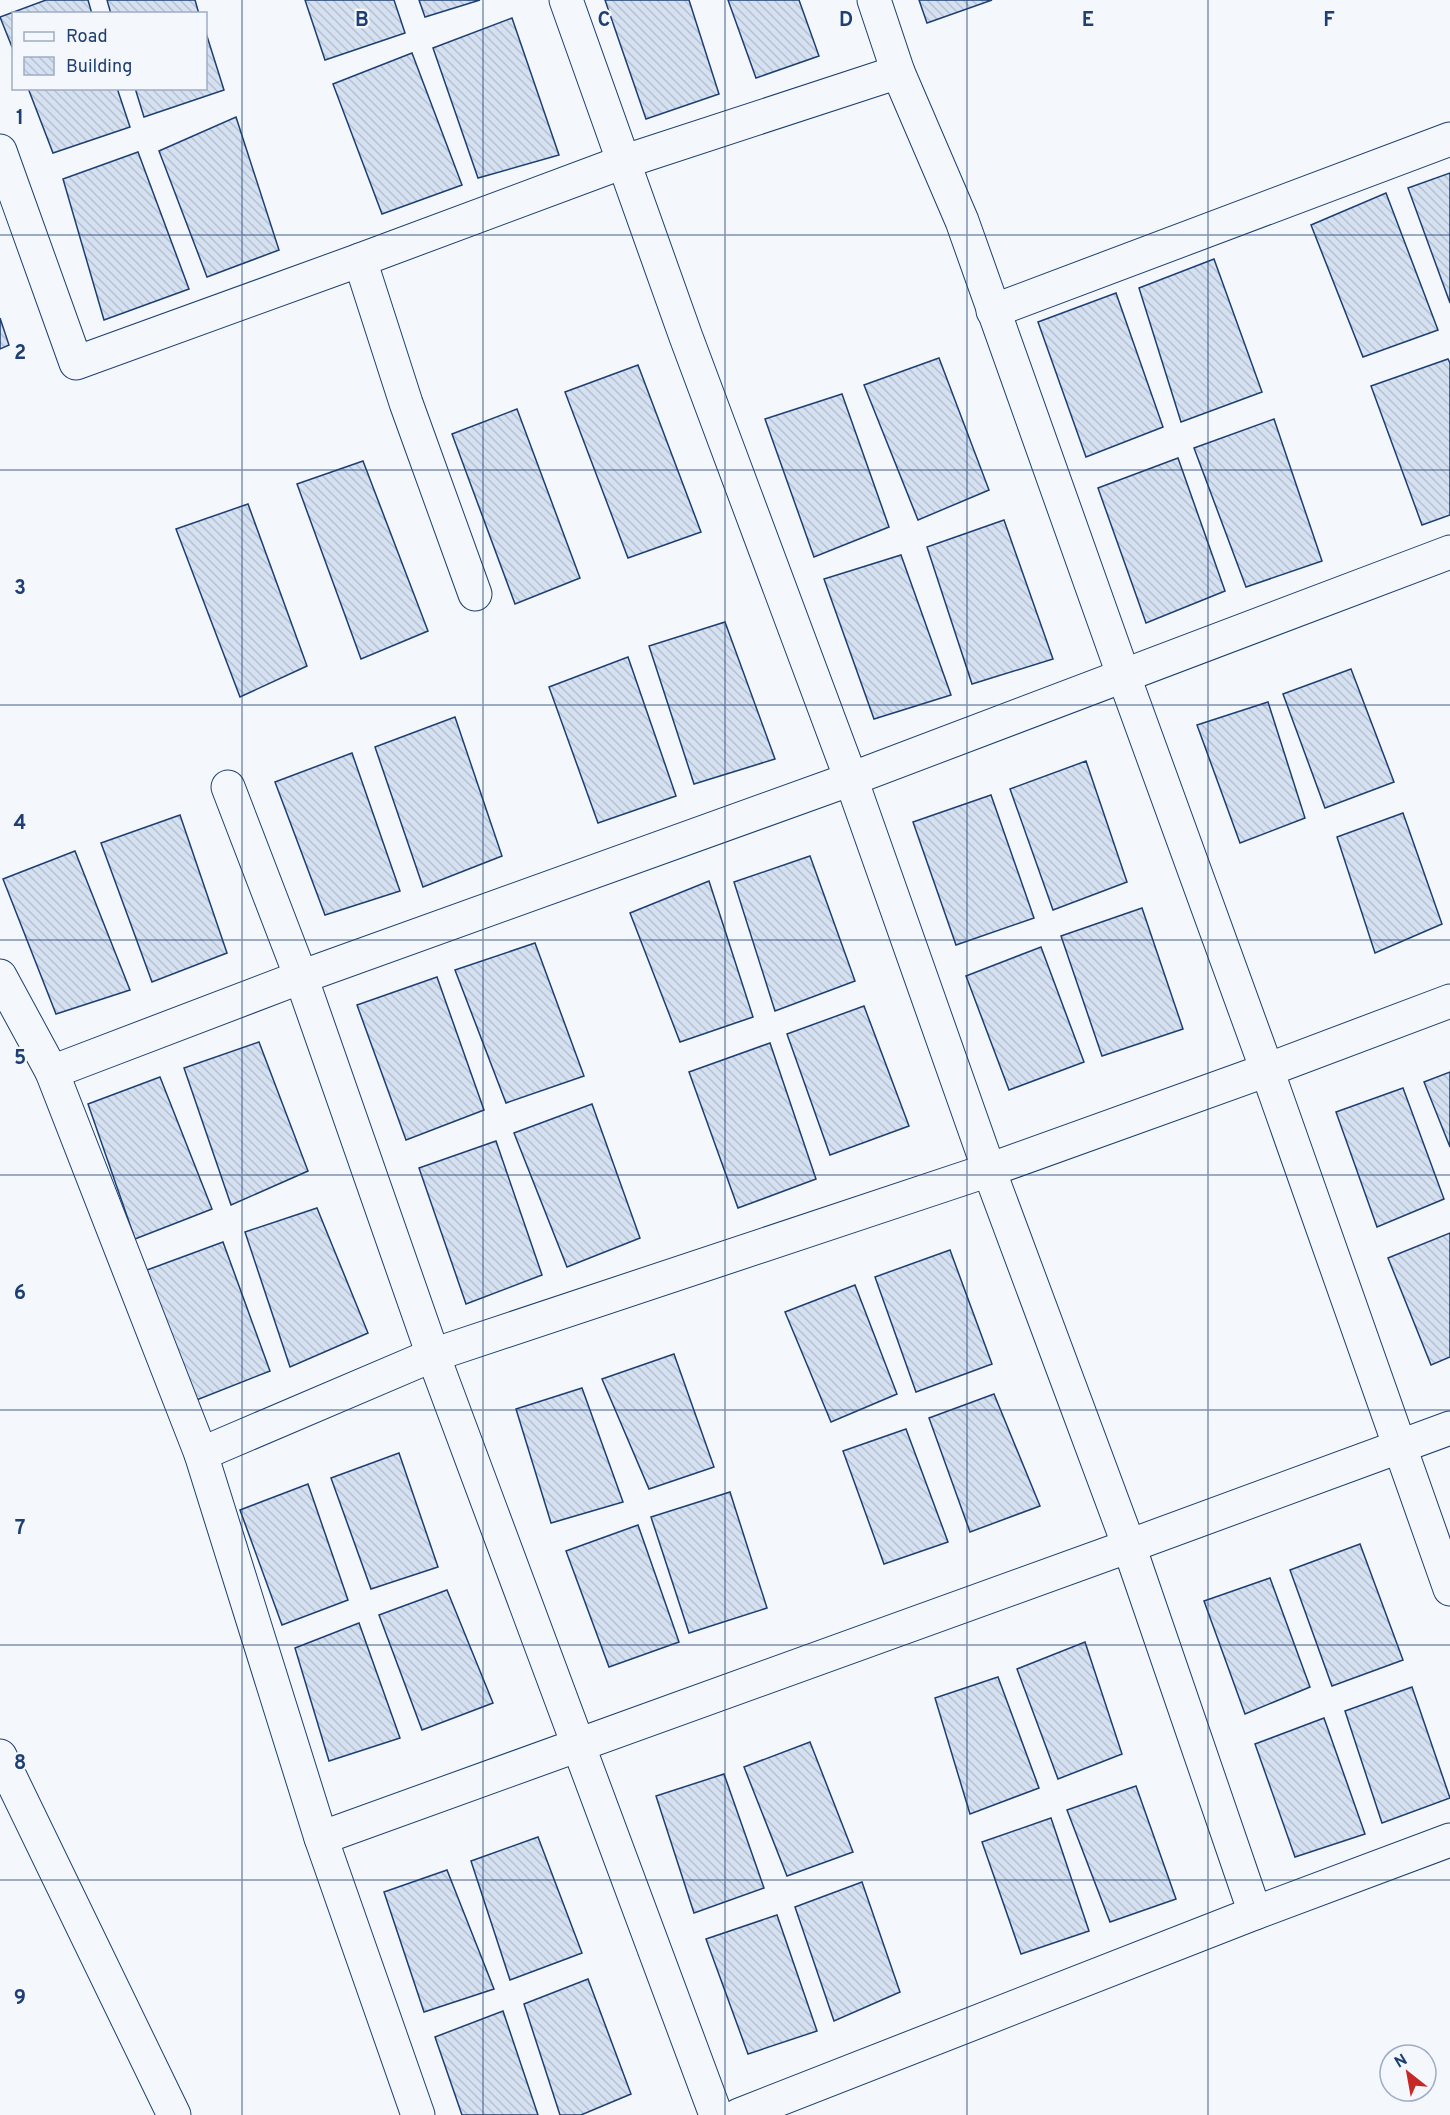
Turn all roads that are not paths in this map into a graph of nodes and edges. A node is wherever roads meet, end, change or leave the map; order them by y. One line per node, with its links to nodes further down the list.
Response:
1 (566, 0): 6 (street)
2 (874, 0): 3 (street)
3 (898, 72): 6 (street); 8 (street)
4 (1450, 139): 8 (street)
5 (0, 151): 7 (street)
6 (623, 162): 7 (street); 12 (street)
7 (360, 260): 10 (street)
8 (993, 311): 11 (street)
9 (1450, 552): 11 (street)
10 (475, 594)
11 (1123, 674): 12 (street); 17 (street)
12 (851, 778): 15 (street); 19 (street)
13 (228, 787): 15 (street)
14 (0, 976): 18 (street)
15 (301, 977): 18 (street); 20 (street)
16 (1450, 1001): 17 (street)
17 (1267, 1070): 19 (street); 22 (street)
18 (52, 1072): 23 (street)
19 (989, 1170): 20 (street); 24 (street)
20 (433, 1355): 23 (street); 26 (street)
21 (1450, 1428): 22 (street)
22 (1399, 1447): 24 (street); 25 (street)
23 (201, 1454): 28 (street)
24 (1129, 1546): 26 (street); 30 (street)
25 (1450, 1589)
26 (577, 1746): 28 (street); 33 (street)
27 (0, 1756): 31 (street)
28 (321, 1838): 32 (street)
29 (1450, 1840): 30 (street)
30 (1255, 1913): 34 (street)
31 (174, 2115)
32 (418, 2115)
33 (716, 2115)
34 (739, 2115)

